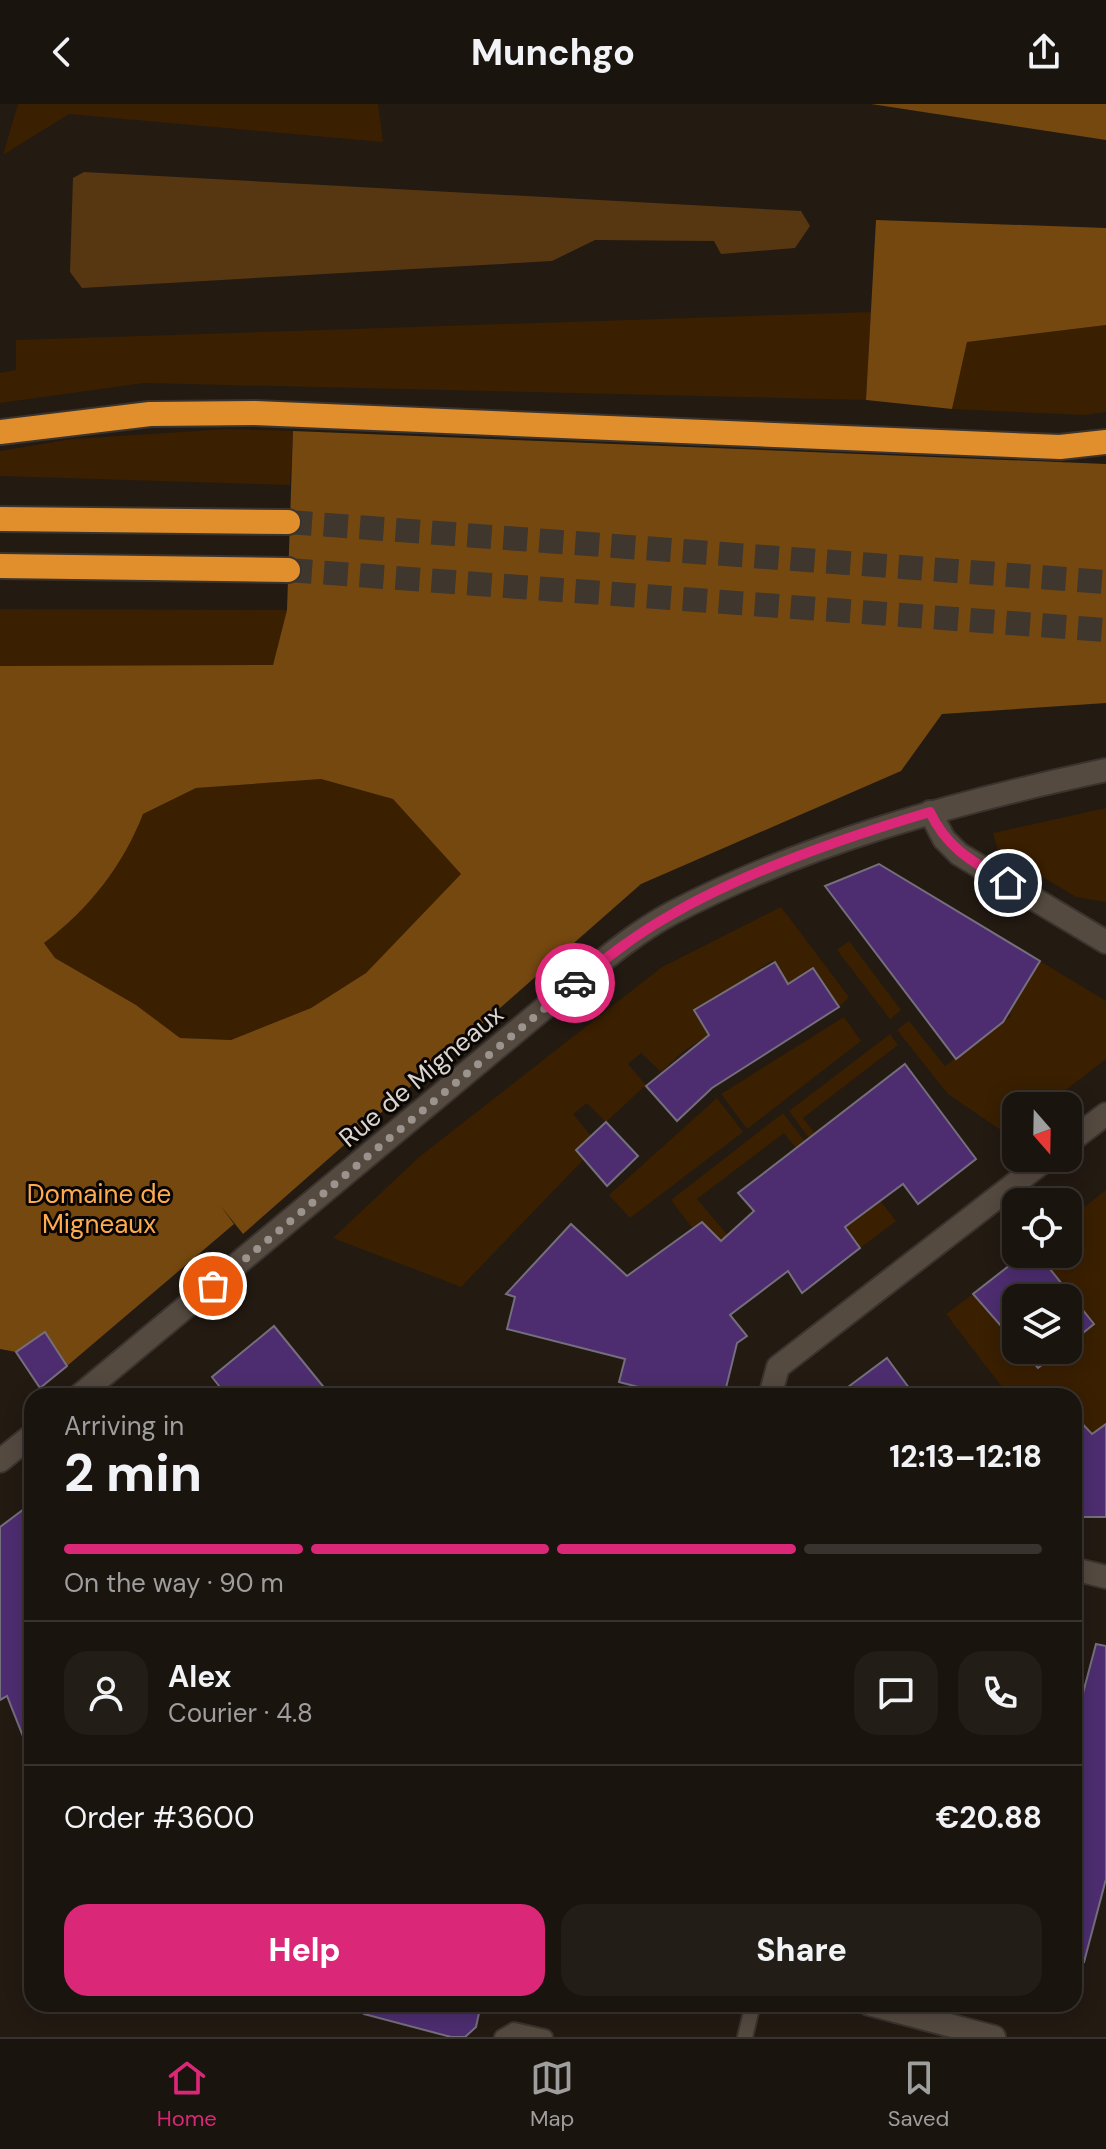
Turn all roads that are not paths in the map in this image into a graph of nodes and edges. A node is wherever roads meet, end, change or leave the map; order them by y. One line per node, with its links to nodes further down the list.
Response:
1 (0, 432): 2 (highway)
2 (1106, 442)
3 (0, 519): 4 (highway)
4 (288, 522)
5 (0, 566): 6 (highway)
6 (288, 570)
7 (1106, 770): 8 (street, Rue de Migneaux)
8 (930, 812): 9 (street); 13 (street, Rue de Migneaux)
9 (1106, 942)
10 (1106, 1114): 11 (street)
11 (1082, 1132)
12 (1030, 1172): 14 (street)
13 (89, 1388)
14 (772, 1388)
15 (24, 1442): 16 (street)
16 (0, 1461)
17 (1082, 1571): 18 (street)
18 (1106, 1577)
19 (751, 2012): 23 (lane)
20 (899, 2012): 24 (street)
21 (502, 2037): 22 (lane)
22 (545, 2037)
23 (745, 2037)
24 (994, 2037)

